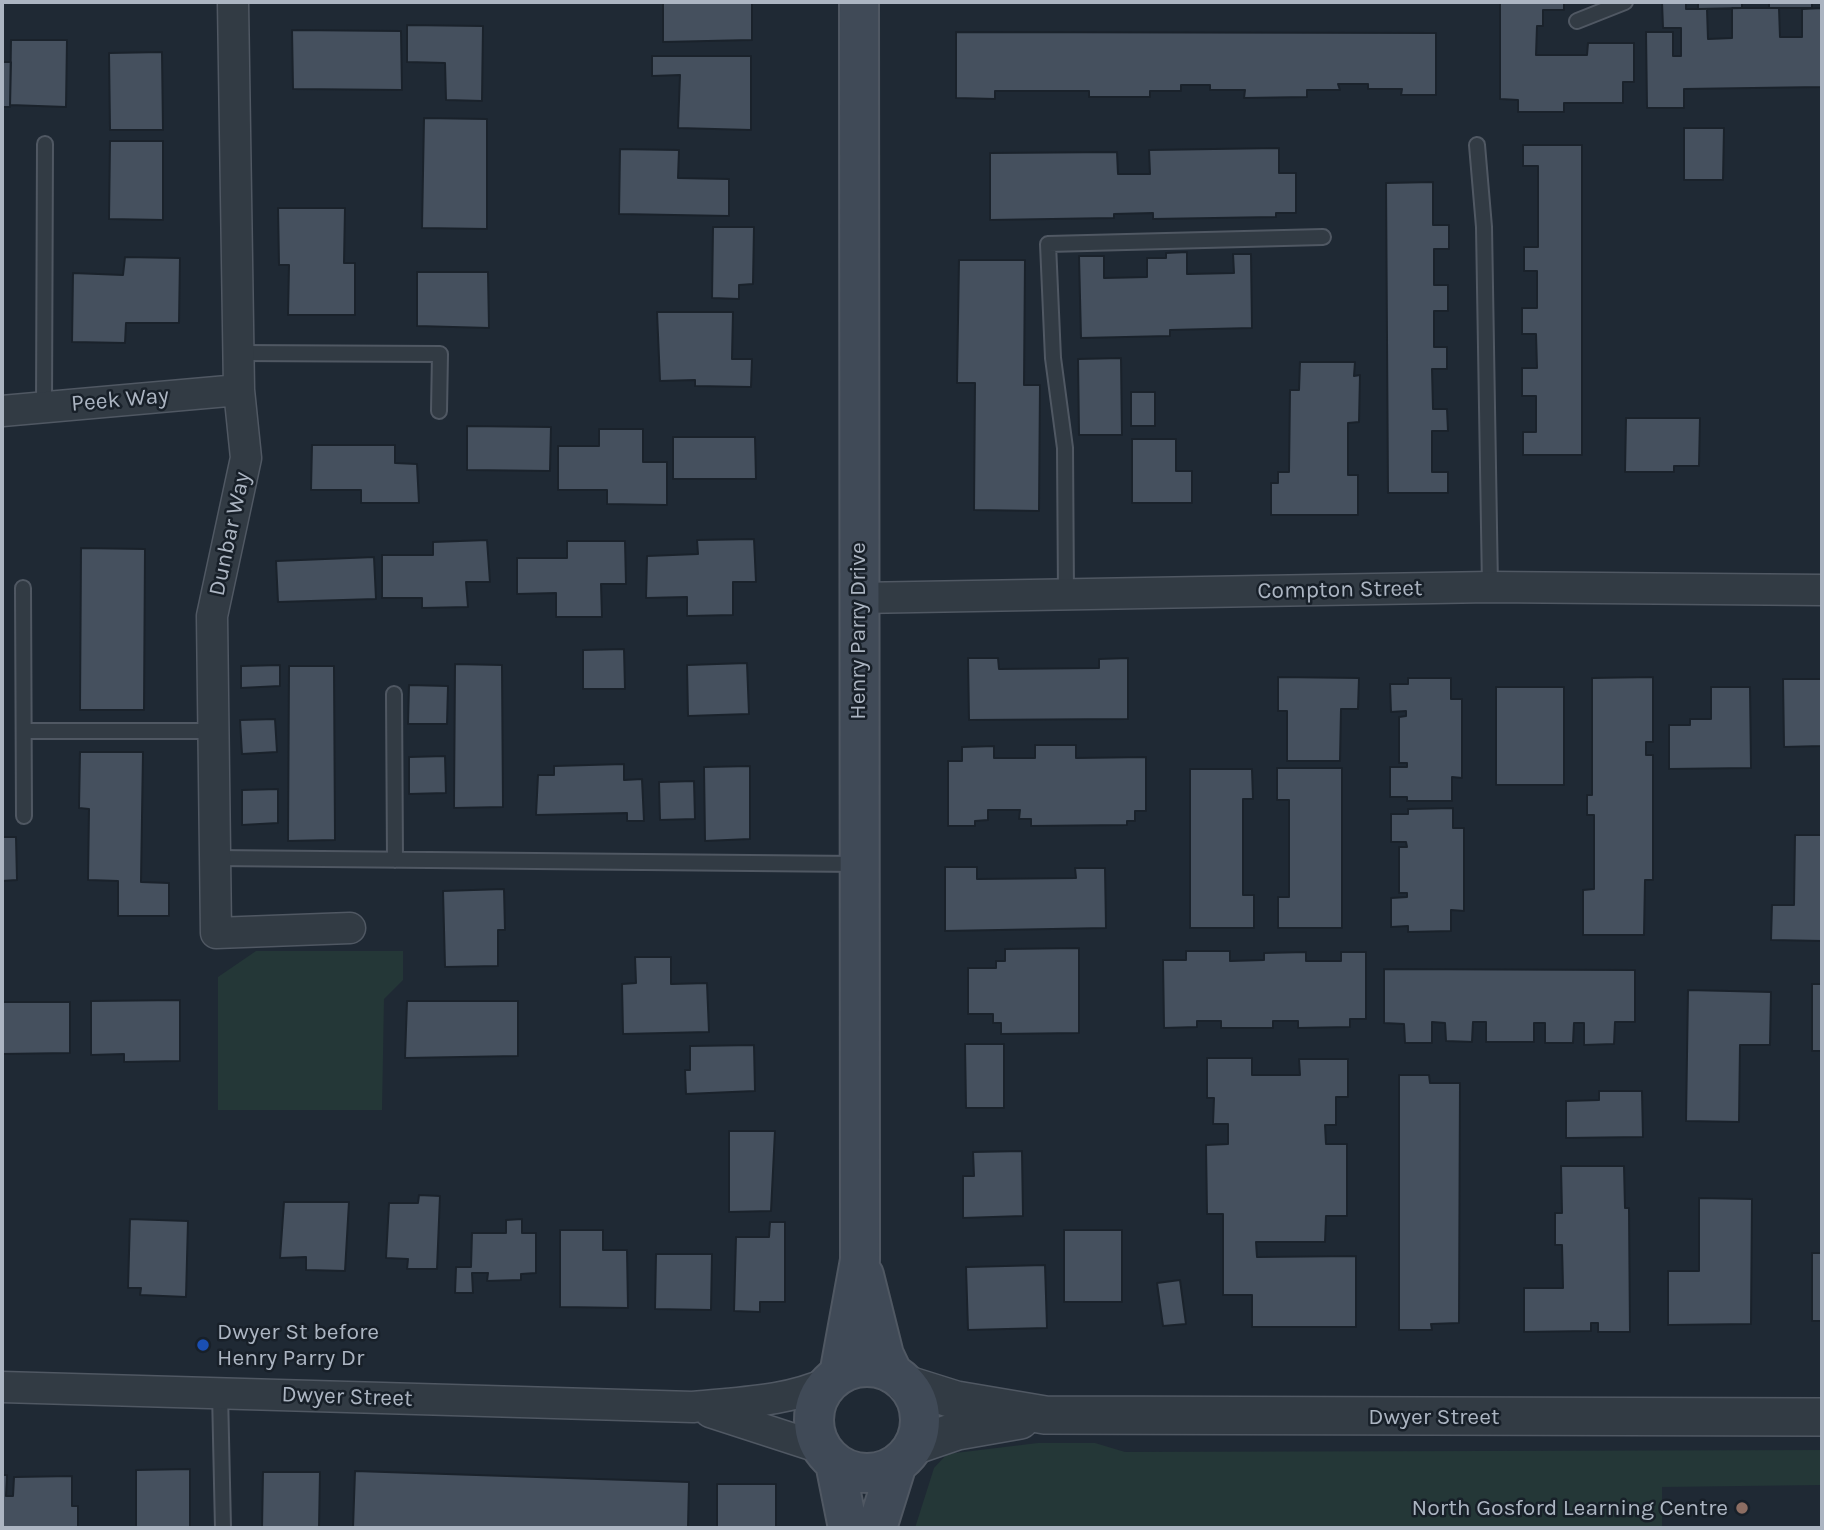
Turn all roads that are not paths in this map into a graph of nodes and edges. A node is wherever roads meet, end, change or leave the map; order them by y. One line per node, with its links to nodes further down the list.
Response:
1 (233, 2): 8 (street, Dunbar Way)
2 (859, 2): 17 (main road, Henry Parry Drive)
3 (1625, 2): 4 (lane)
4 (1577, 21)
5 (45, 144): 10 (lane)
6 (1477, 145): 13 (lane)
7 (1323, 237): 16 (lane)
8 (238, 353): 9 (street, Dunbar Way); 12 (lane)
9 (239, 390): 10 (street, Peek Way); 19 (street, Dunbar Way)
10 (44, 407): 11 (street, Peek Way)
11 (2, 411)
12 (439, 411)
13 (1490, 587): 15 (street, Compton Street); 16 (street, Compton Street)
14 (23, 588): 20 (lane)
15 (1822, 590)
16 (1066, 594): 17 (street, Compton Street)
17 (858, 598): 24 (main road, Henry Parry Drive)
18 (394, 694): 23 (lane)
19 (213, 731): 20 (lane); 22 (street, Dunbar Way)
20 (24, 732): 21 (lane)
21 (24, 816)
22 (215, 858): 23 (lane); 25 (street, Dunbar Way)
23 (395, 860): 24 (lane)
24 (859, 864): 26 (main road, Henry Parry Drive)
25 (350, 928)
26 (860, 1260): 27 (main road, Henry Parry Drive); 28 (main road, Henry Parry Drive)
27 (834, 1378): 28 (main road); 31 (street, Dwyer Street); 34 (main road)
28 (899, 1379): 32 (street, Dwyer Street); 35 (main road)
29 (2, 1387): 30 (street, Dwyer Street)
30 (220, 1393): 31 (street, Dwyer Street); 36 (lane)
31 (692, 1407): 34 (street, Dwyer Street)
32 (1045, 1415): 33 (street, Dwyer Street); 35 (street, Dwyer Street)
33 (1822, 1417)
34 (828, 1455): 35 (main road); 37 (main road)
35 (905, 1455): 38 (main road)
36 (223, 1528)
37 (848, 1528)
38 (877, 1528)

